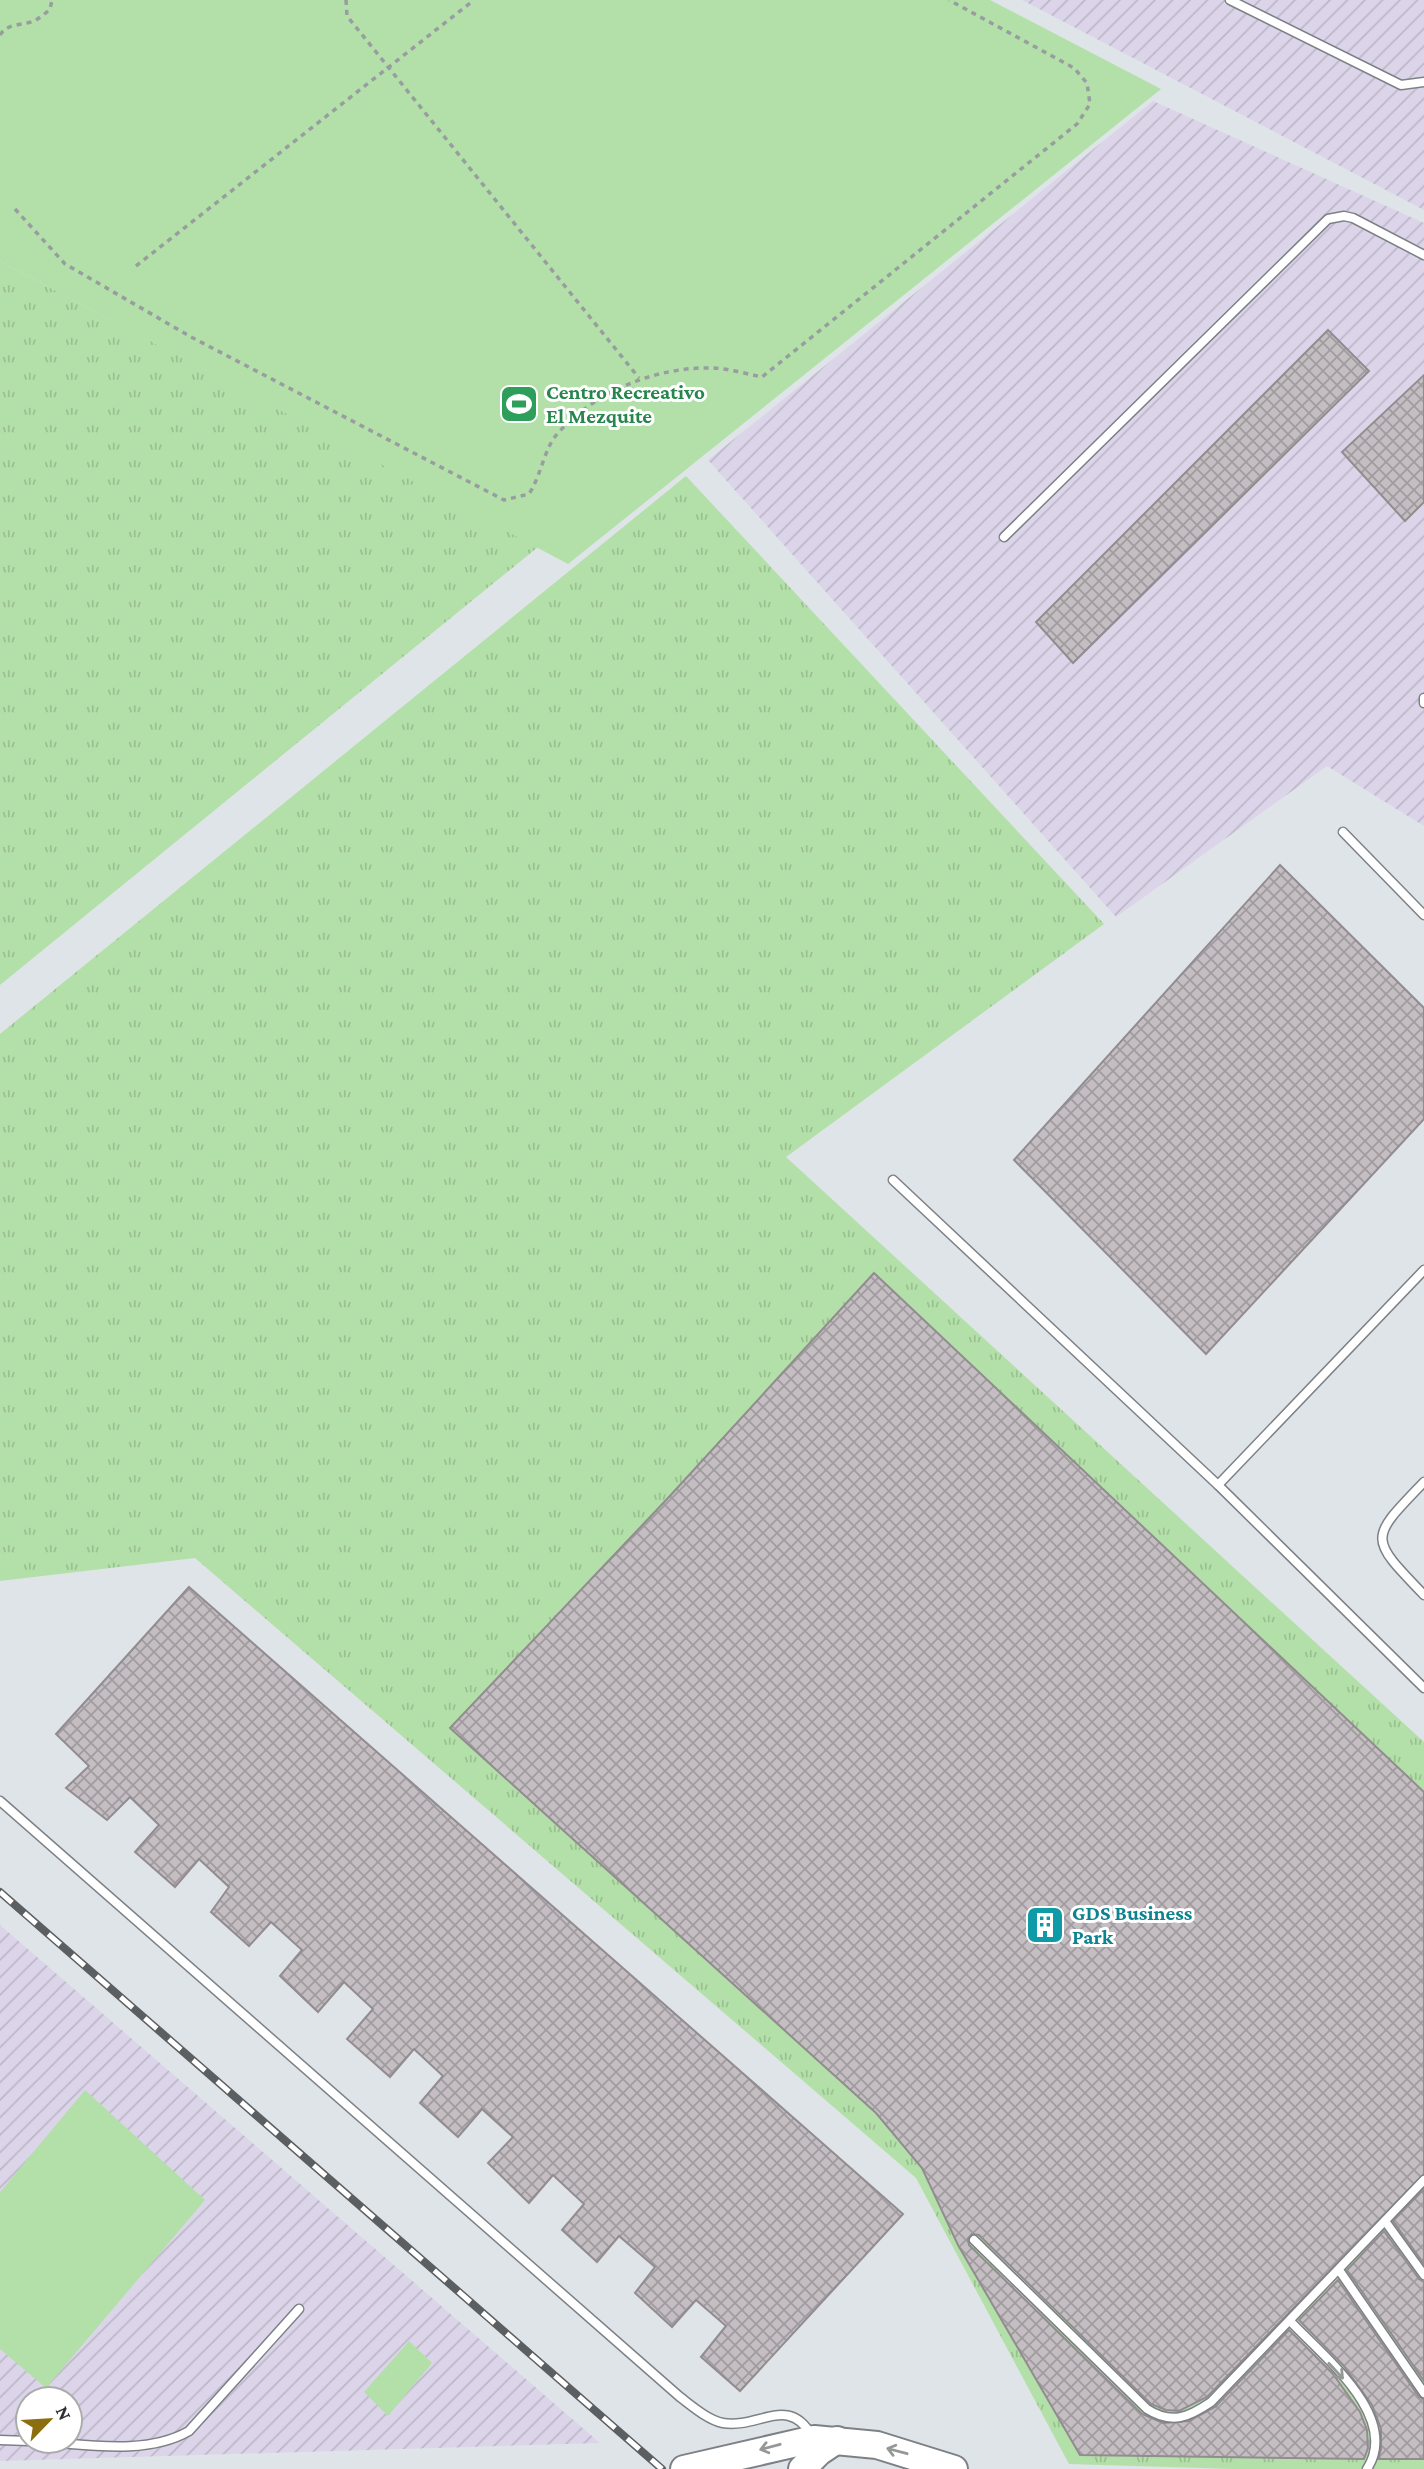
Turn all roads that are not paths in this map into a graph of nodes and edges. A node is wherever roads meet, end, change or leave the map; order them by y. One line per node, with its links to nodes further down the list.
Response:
1 (1230, 0): 2 (lane)
2 (1424, 82)
3 (1424, 255): 4 (lane)
4 (1004, 537)
5 (1343, 832): 6 (lane)
6 (1424, 915)
7 (893, 1180): 10 (lane)
8 (1424, 1270): 10 (lane)
9 (1424, 1482): 11 (lane)
10 (1218, 1485): 12 (lane)
11 (1424, 1595)
12 (1424, 1688)
13 (0, 1801): 23 (lane)
14 (1424, 2180): 15 (lane)
15 (1385, 2221): 17 (lane); 18 (lane)
16 (974, 2240): 20 (lane)
17 (1339, 2270): 20 (lane); 21 (lane)
18 (1424, 2274)
19 (299, 2309): 22 (lane)
20 (1290, 2321): 26 (lane, one-way to 26)
21 (1424, 2393)
22 (84, 2443)
23 (818, 2450): 24 (highway, one-way to 24); 25 (highway, one-way to 23)
24 (684, 2469)
25 (954, 2469)
26 (1367, 2469)

